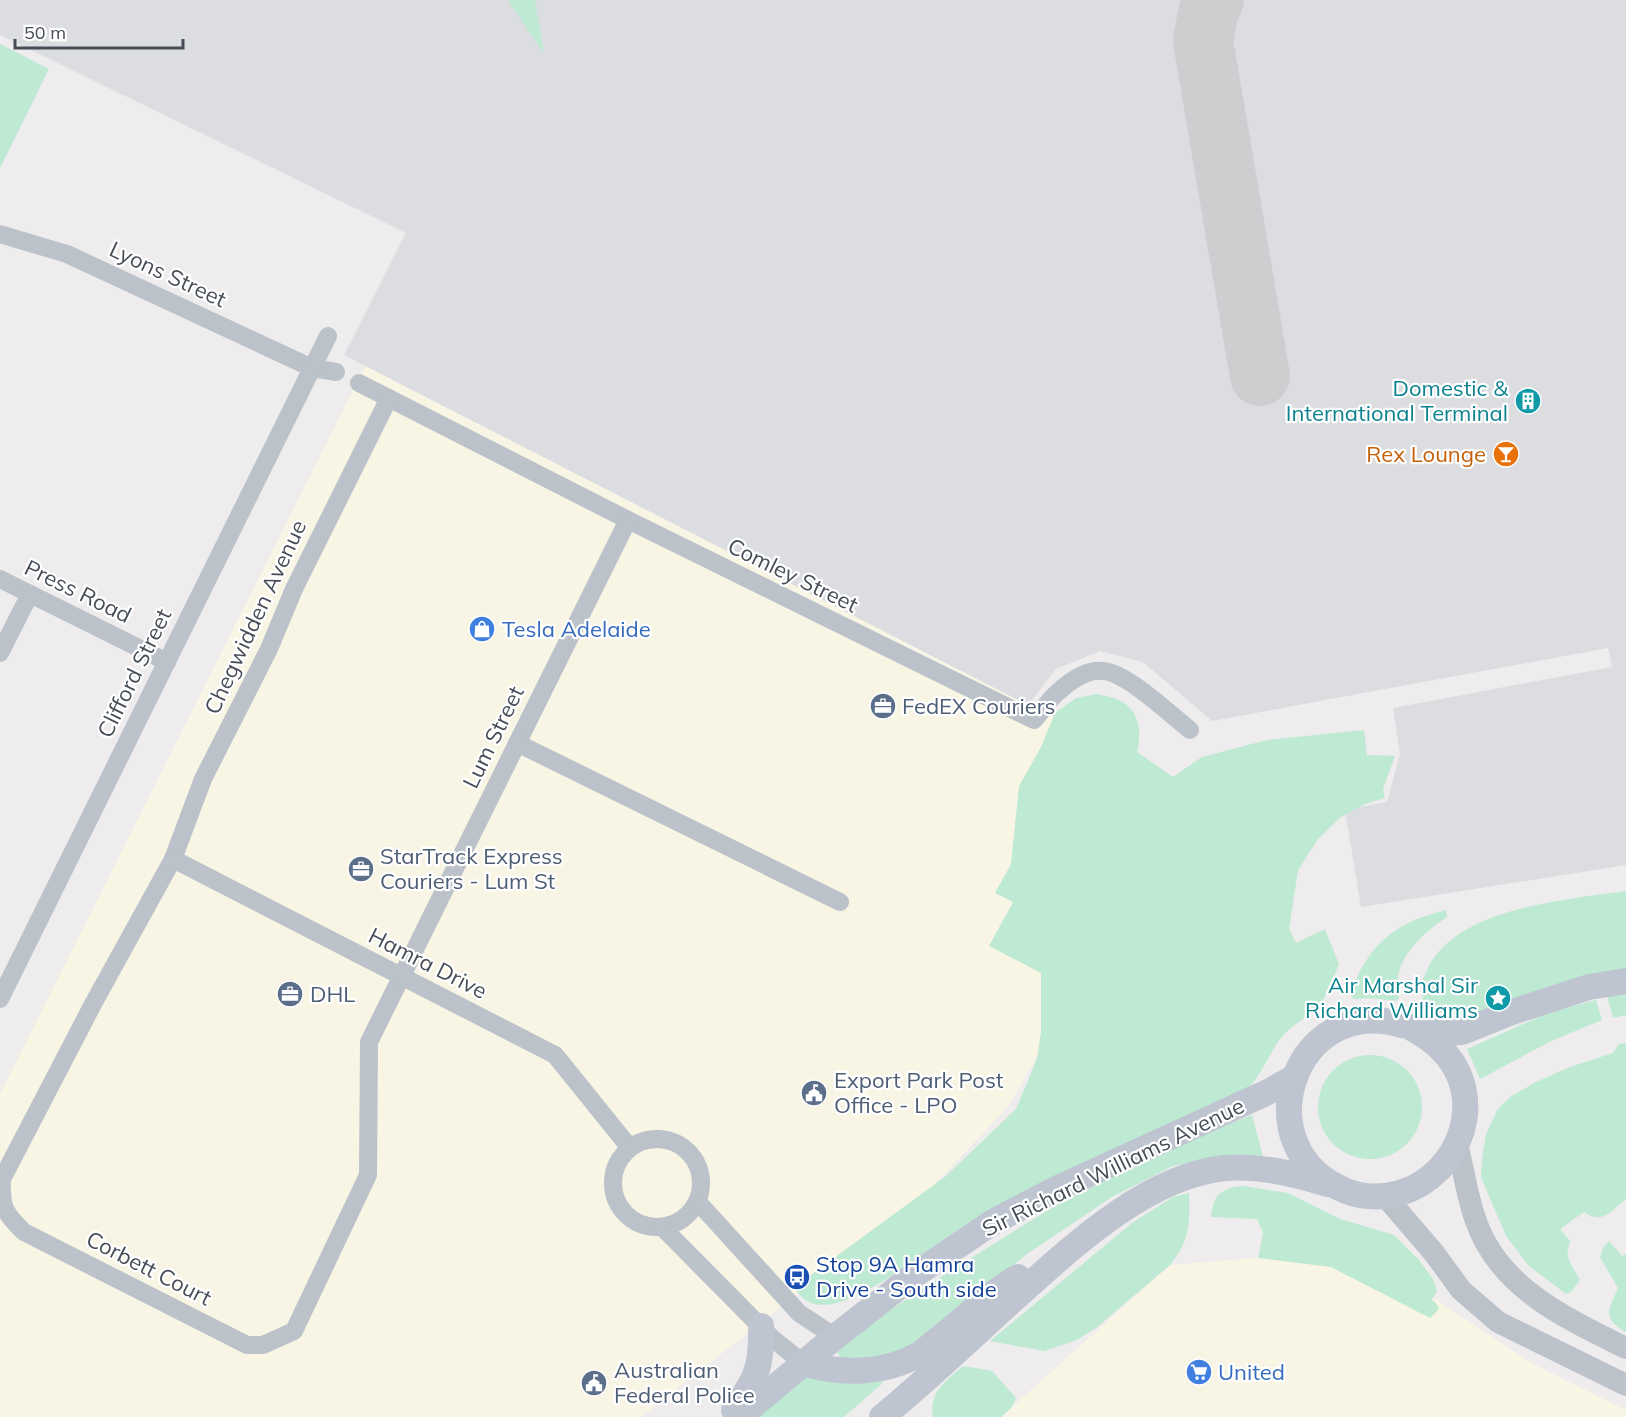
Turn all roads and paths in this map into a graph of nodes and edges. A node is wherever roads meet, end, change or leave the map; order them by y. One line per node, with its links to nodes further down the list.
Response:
1 (0, 234): 3 (street, Lyons Street)
2 (328, 336): 3 (street, Clifford Street)
3 (312, 368): 4 (street, Lyons Street); 11 (street, Clifford Street)
4 (336, 372)
5 (359, 383): 6 (street, Comley Street)
6 (389, 398): 7 (street, Comley Street); 14 (street, Chegwidden Avenue)
7 (628, 520): 12 (street, Comley Street); 13 (street, Lum Street)
8 (0, 579): 9 (street, Press Road)
9 (30, 594): 10 (street); 11 (street, Press Road)
10 (0, 653)
11 (167, 662): 18 (street, Clifford Street)
12 (1190, 730)
13 (517, 744): 15 (street); 16 (street, Lum Street)
14 (173, 859): 16 (street, Hamra Drive); 16 (street, Corbett Court)
15 (840, 902)
16 (401, 976): 22 (street, Hamra Drive)
17 (1626, 981): 19 (main road)
18 (0, 999)
19 (1406, 1026): 20 (main road); 21 (main road)
20 (1293, 1078): 23 (main road); 29 (main road, Sir Richard Williams Avenue)
21 (1457, 1145): 24 (main road); 30 (street)
22 (630, 1148): 25 (street); 26 (street)
23 (1331, 1185): 24 (main road); 27 (main road, Sir Richard Williams Avenue)
24 (1386, 1197): 32 (street)
25 (698, 1202): 26 (street); 29 (street)
26 (662, 1227): 28 (street)
27 (1073, 1246): 31 (main road); 35 (main road, Sir Richard Williams Avenue)
28 (761, 1326): 31 (street); 33 (main road)
29 (835, 1337): 31 (main road, Sir Richard Williams Avenue)
30 (1626, 1348)
31 (803, 1363): 34 (main road, Sir Richard Williams Avenue)
32 (1626, 1385)
33 (728, 1417)
34 (740, 1417)
35 (882, 1417)

